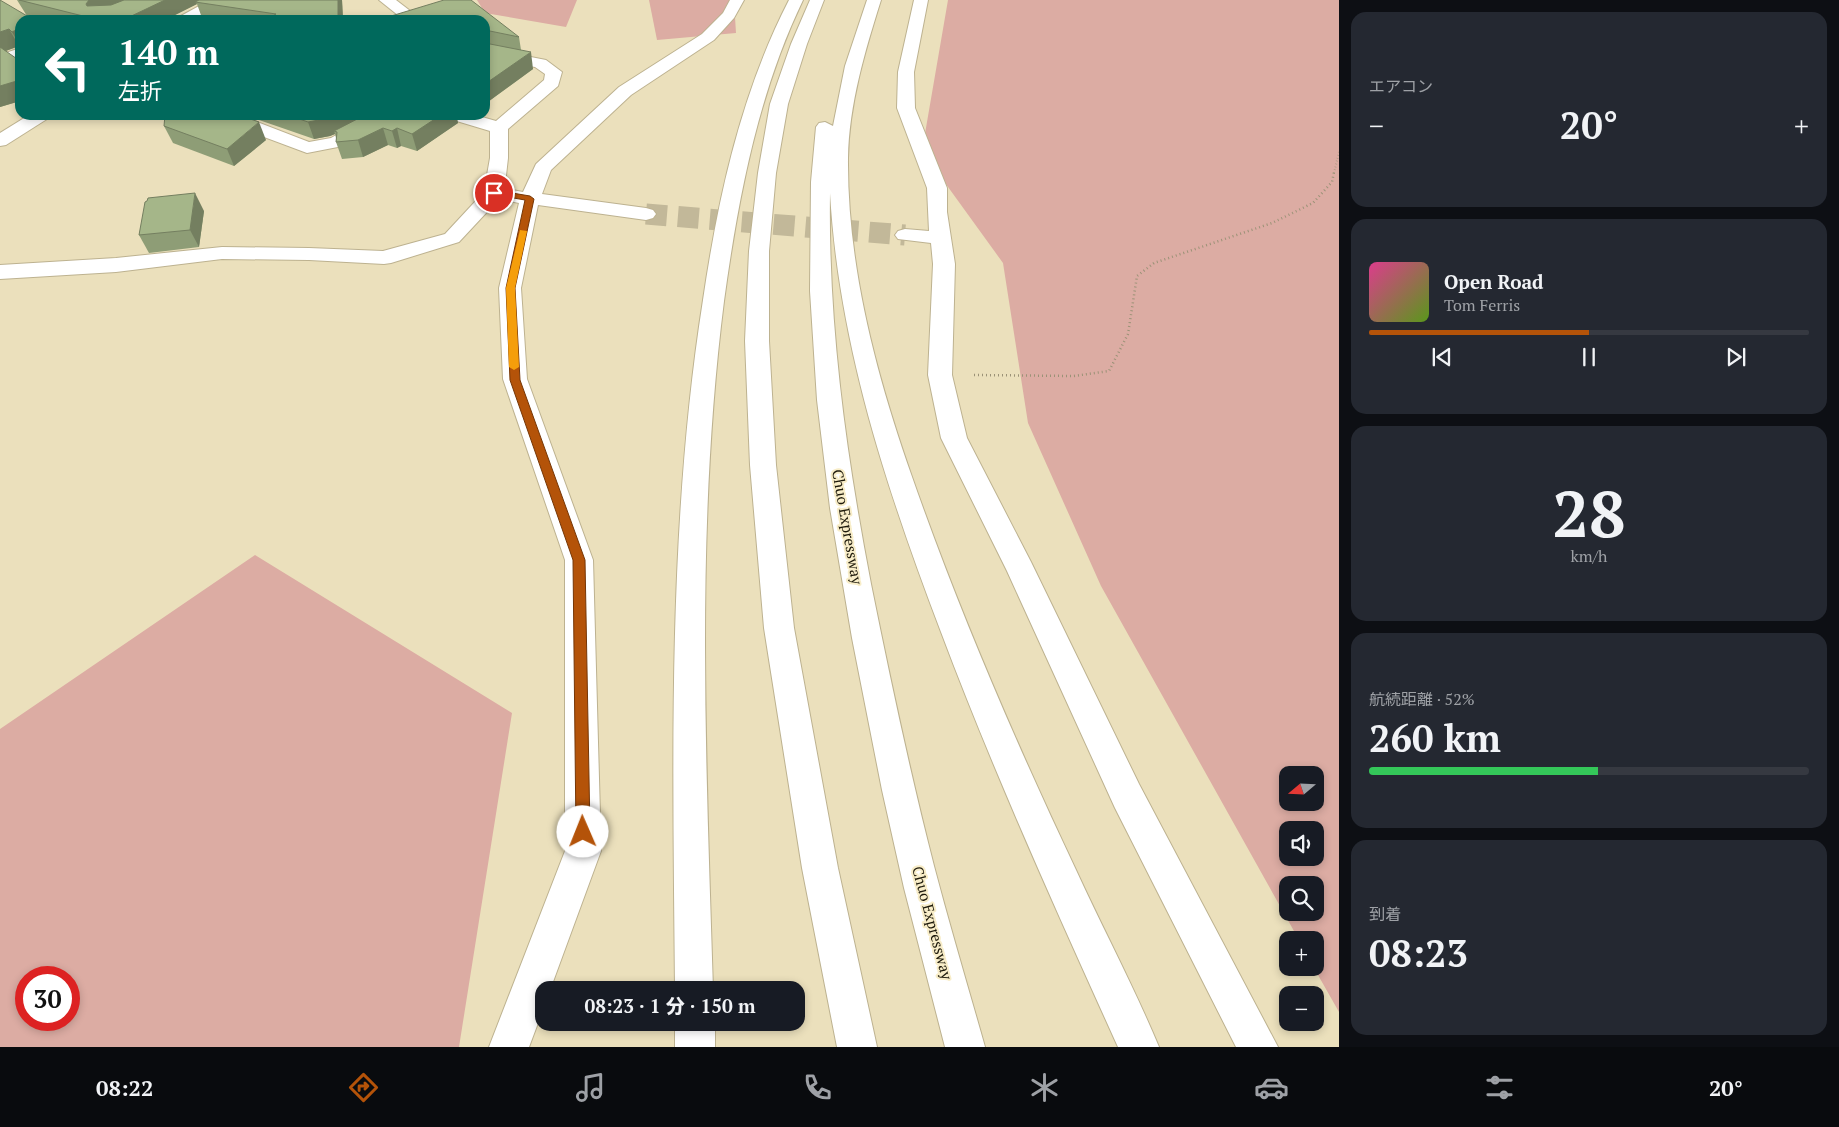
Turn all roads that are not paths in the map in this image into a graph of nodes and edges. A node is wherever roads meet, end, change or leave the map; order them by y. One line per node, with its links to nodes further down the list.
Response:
1 (221, 0): 9 (main road)
2 (386, 0): 10 (main road)
3 (737, 0): 21 (main road)
4 (796, 0): 26 (main road)
5 (817, 0): 30 (main road)
6 (856, 0): 31 (main road, Chuo Expressway)
7 (874, 0): 32 (main road)
8 (921, 0): 24 (main road)
9 (193, 15)
10 (407, 15)
11 (490, 53): 18 (main road)
12 (15, 55): 13 (main road)
13 (0, 60)
14 (33, 120): 19 (main road)
15 (235, 120): 16 (main road)
16 (376, 120)
17 (473, 120): 18 (main road)
18 (499, 128): 20 (main road)
19 (0, 141)
20 (494, 193): 21 (main road); 25 (main road)
21 (530, 199): 22 (main road); 28 (main road)
22 (646, 214)
23 (906, 235): 24 (main road)
24 (941, 238): 33 (main road)
25 (0, 272)
26 (694, 981)
27 (695, 1031): 29 (main road)
28 (509, 1047)
29 (695, 1047)
30 (857, 1047)
31 (965, 1047)
32 (1139, 1047)
33 (1258, 1047)

